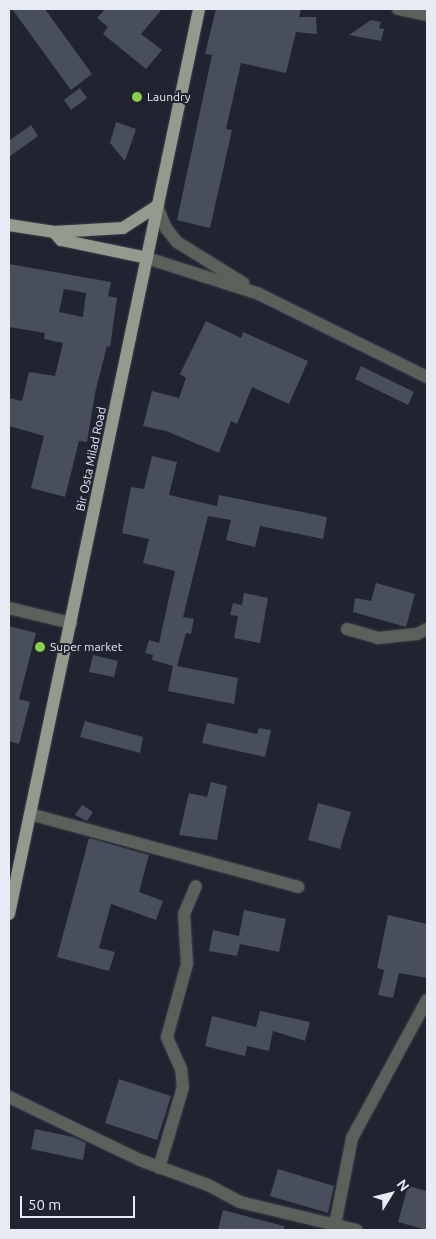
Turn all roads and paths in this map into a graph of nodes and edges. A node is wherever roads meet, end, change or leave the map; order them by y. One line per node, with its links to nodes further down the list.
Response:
1 (200, 9): 4 (main road, Bir Osta Milad Road)
2 (398, 9): 3 (street)
3 (427, 15)
4 (157, 206): 6 (main road); 7 (main road, Bir Osta Milad Road); 8 (street)
5 (9, 225): 6 (main road)
6 (54, 232): 7 (main road)
7 (147, 258): 8 (street); 11 (main road, Bir Osta Milad Road)
8 (259, 294): 9 (street)
9 (427, 377)
10 (9, 608): 11 (street)
11 (72, 623): 14 (main road, Bir Osta Milad Road)
12 (347, 629): 13 (street)
13 (427, 629)
14 (30, 814): 16 (street); 17 (main road, Bir Osta Milad Road)
15 (196, 886): 20 (street)
16 (298, 886)
17 (9, 914)
18 (427, 1000): 21 (street)
19 (9, 1097): 20 (street)
20 (159, 1168): 21 (street)
21 (335, 1225): 22 (street)
22 (357, 1230)

